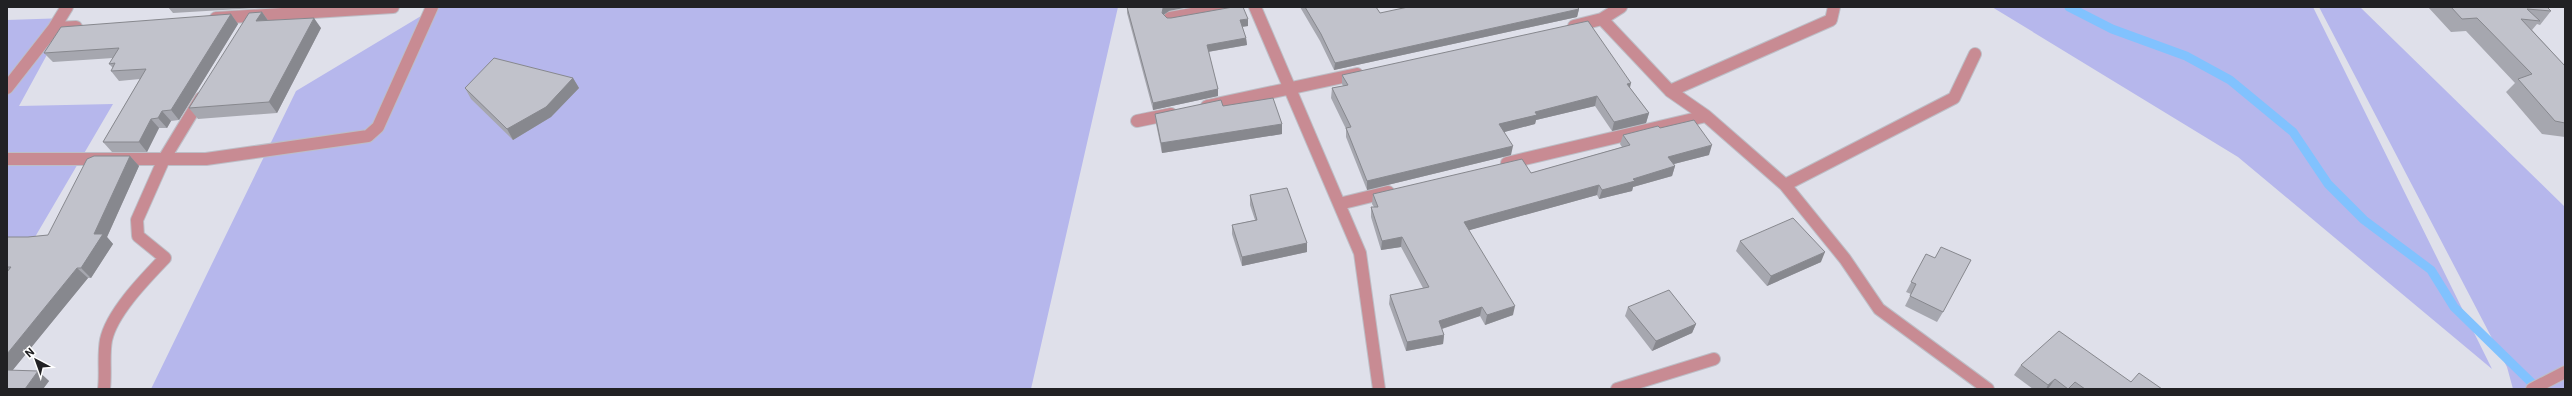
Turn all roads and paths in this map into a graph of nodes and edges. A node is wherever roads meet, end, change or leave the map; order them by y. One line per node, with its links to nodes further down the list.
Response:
1 (67, 7): 13 (street)
2 (393, 7): 8 (street)
3 (432, 7): 27 (street)
4 (1231, 7): 9 (street)
5 (1255, 7): 20 (street)
6 (1621, 7): 11 (street)
7 (1834, 7): 21 (street)
8 (249, 13): 10 (street); 15 (street)
9 (1170, 18)
10 (205, 19)
11 (1602, 19): 14 (street); 21 (street)
12 (85, 26): 13 (street)
13 (54, 28): 19 (street)
14 (1563, 28)
15 (244, 29)
16 (1975, 54): 29 (street)
17 (1369, 71): 20 (street)
18 (208, 87): 27 (street)
19 (7, 88)
20 (1291, 88): 22 (street); 31 (street)
21 (1670, 91): 24 (street)
22 (1199, 108)
23 (1183, 111): 25 (street)
24 (1706, 116): 28 (street); 29 (street)
25 (1137, 121)
26 (7, 159): 27 (street)
27 (164, 159): 34 (street)
28 (1492, 167)
29 (1785, 185): 37 (street)
30 (1400, 189): 31 (street)
31 (1339, 204): 35 (street)
32 (1714, 359): 36 (street)
33 (2565, 372): 38 (street)
34 (104, 389)
35 (1379, 389)
36 (1617, 389)
37 (1988, 389)
38 (2532, 389)

